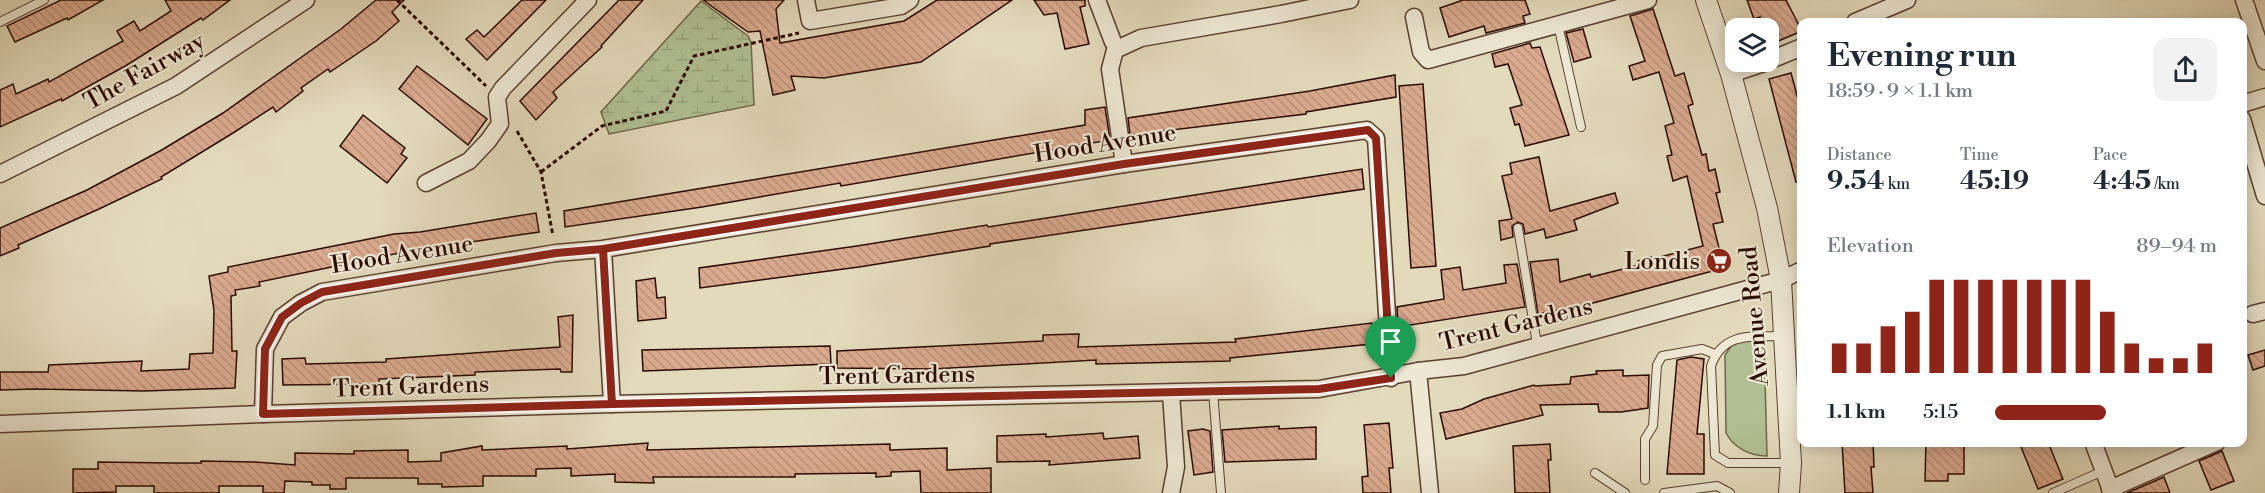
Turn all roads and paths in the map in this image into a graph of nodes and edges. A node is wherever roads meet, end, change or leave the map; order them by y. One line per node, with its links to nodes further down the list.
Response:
1 (44, 0): 16 (lane)
2 (306, 0): 30 (street, The Fairway)
3 (588, 0): 31 (street)
4 (806, 0): 15 (street)
5 (910, 0): 15 (street)
6 (1098, 0): 18 (street)
7 (1350, 0): 12 (street)
8 (1648, 0): 17 (street)
9 (1706, 0): 23 (street, Avenue Road)
10 (1907, 0): 14 (street)
11 (2244, 0): 21 (street)
12 (1277, 7): 18 (street)
13 (1414, 17): 17 (street)
14 (1864, 18)
15 (810, 21): 29 (path)
16 (0, 22)
17 (1558, 25): 26 (lane)
18 (1114, 46): 28 (street)
19 (1797, 49): 20 (street)
20 (1779, 56)
21 (2265, 61)
22 (1737, 72): 23 (street)
23 (1731, 74): 36 (street, Avenue Road)
24 (2265, 97): 25 (street)
25 (2247, 102)
26 (1581, 127)
27 (2247, 136): 32 (street)
28 (1124, 164): 34 (street, Hood Avenue); 41 (street, Hood Avenue)
29 (541, 172)
30 (0, 174)
31 (426, 183)
32 (2265, 196)
33 (1518, 228): 38 (lane)
34 (603, 249): 44 (street); 45 (street, Hood Avenue)
35 (1797, 272): 36 (street, Trent Gardens)
36 (1781, 280): 37 (street, Avenue Road); 38 (street, Trent Gardens)
37 (1784, 336): 39 (lane); 49 (street, Avenue Road)
38 (1537, 344): 40 (street, Trent Gardens)
39 (1715, 354): 49 (lane); 52 (lane)
40 (1418, 371): 41 (street, Trent Gardens); 56 (street)
41 (1391, 378): 42 (street, Trent Gardens)
42 (1213, 391): 43 (street, Trent Gardens); 55 (lane)
43 (1171, 393): 44 (street, Trent Gardens); 54 (street)
44 (612, 404): 45 (street, Trent Gardens)
45 (263, 414): 46 (street, Trent Gardens)
46 (0, 424)
47 (2095, 447): 50 (street)
48 (2206, 447): 53 (street)
49 (1791, 463): 60 (street, Avenue Road)
50 (2103, 471): 53 (street); 61 (lane)
51 (1595, 473): 57 (lane)
52 (1645, 480)
53 (2111, 491)
54 (1171, 493)
55 (1221, 493)
56 (1430, 493)
57 (1625, 493)
58 (1664, 493): 59 (lane)
59 (1730, 493)
60 (1790, 493)
61 (2053, 493)

